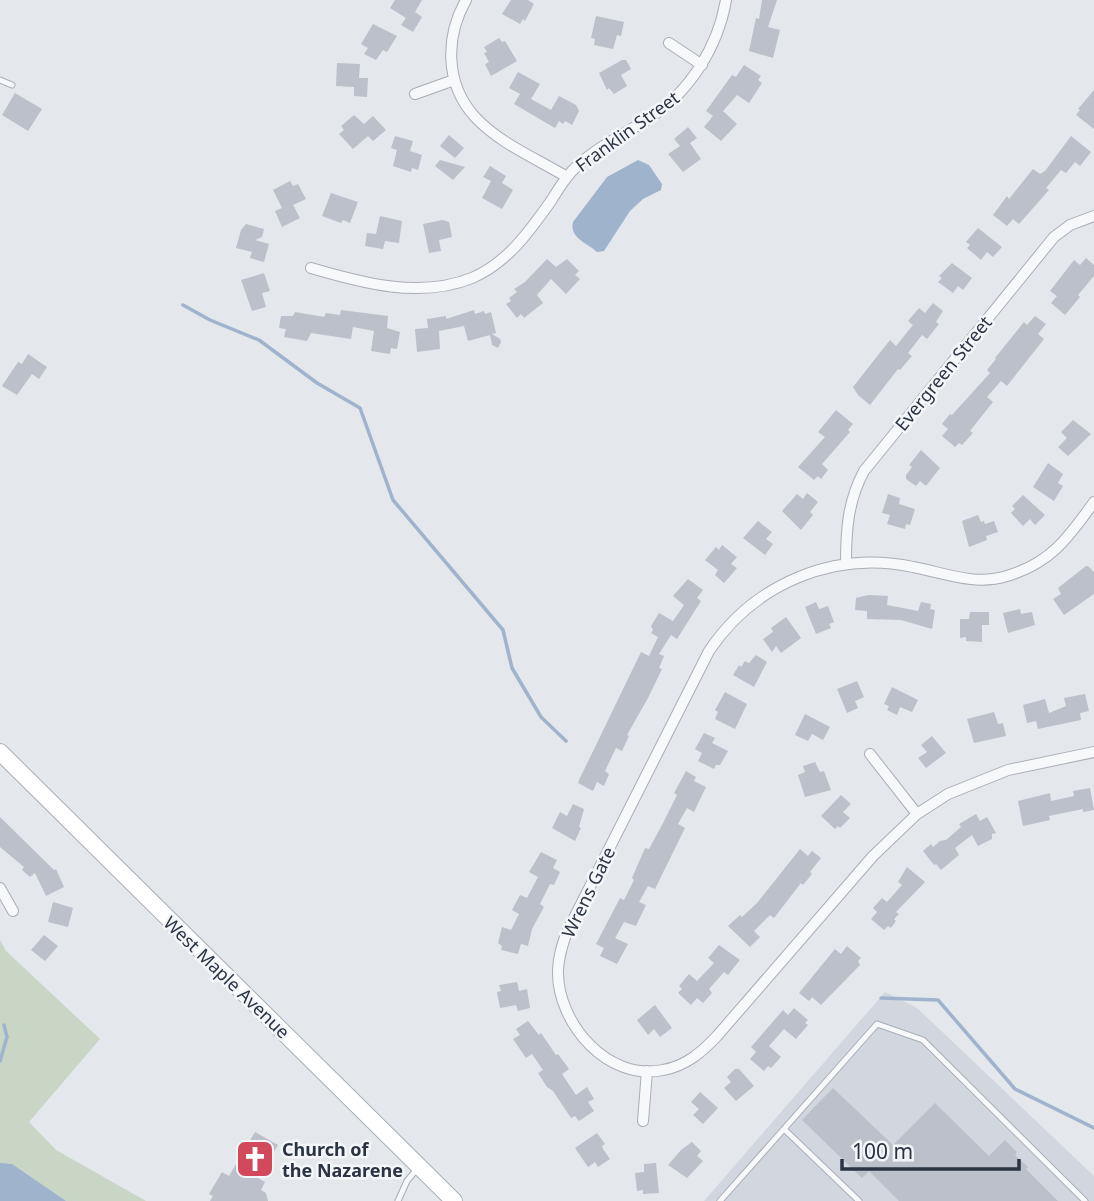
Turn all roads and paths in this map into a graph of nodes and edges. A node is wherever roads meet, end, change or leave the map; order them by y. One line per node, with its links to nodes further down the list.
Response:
1 (466, 0): 6 (street)
2 (726, 0): 4 (street, Franklin Street)
3 (669, 43): 4 (street)
4 (702, 65): 9 (street, Franklin Street)
5 (0, 80): 7 (lane)
6 (454, 80): 8 (street); 9 (street)
7 (12, 85)
8 (415, 94)
9 (567, 177): 11 (street, Franklin Street)
10 (1094, 216): 13 (street, Evergreen Street)
11 (311, 268)
12 (1094, 502): 13 (street, Wrens Gate)
13 (846, 563): 20 (street, Wrens Gate)
14 (0, 752): 23 (main road, West Maple Avenue)
15 (1094, 752): 17 (street, Wrens Gate)
16 (870, 754): 17 (street)
17 (916, 814): 20 (street, Wrens Gate)
18 (0, 888): 19 (street)
19 (13, 911)
20 (647, 1071): 21 (street)
21 (643, 1121)
22 (784, 1129): 26 (lane); 27 (lane); 28 (lane)
23 (419, 1167): 24 (lane); 25 (main road, West Maple Avenue)
24 (398, 1201)
25 (454, 1201)
26 (720, 1201)
27 (859, 1201)
28 (1085, 1201)

